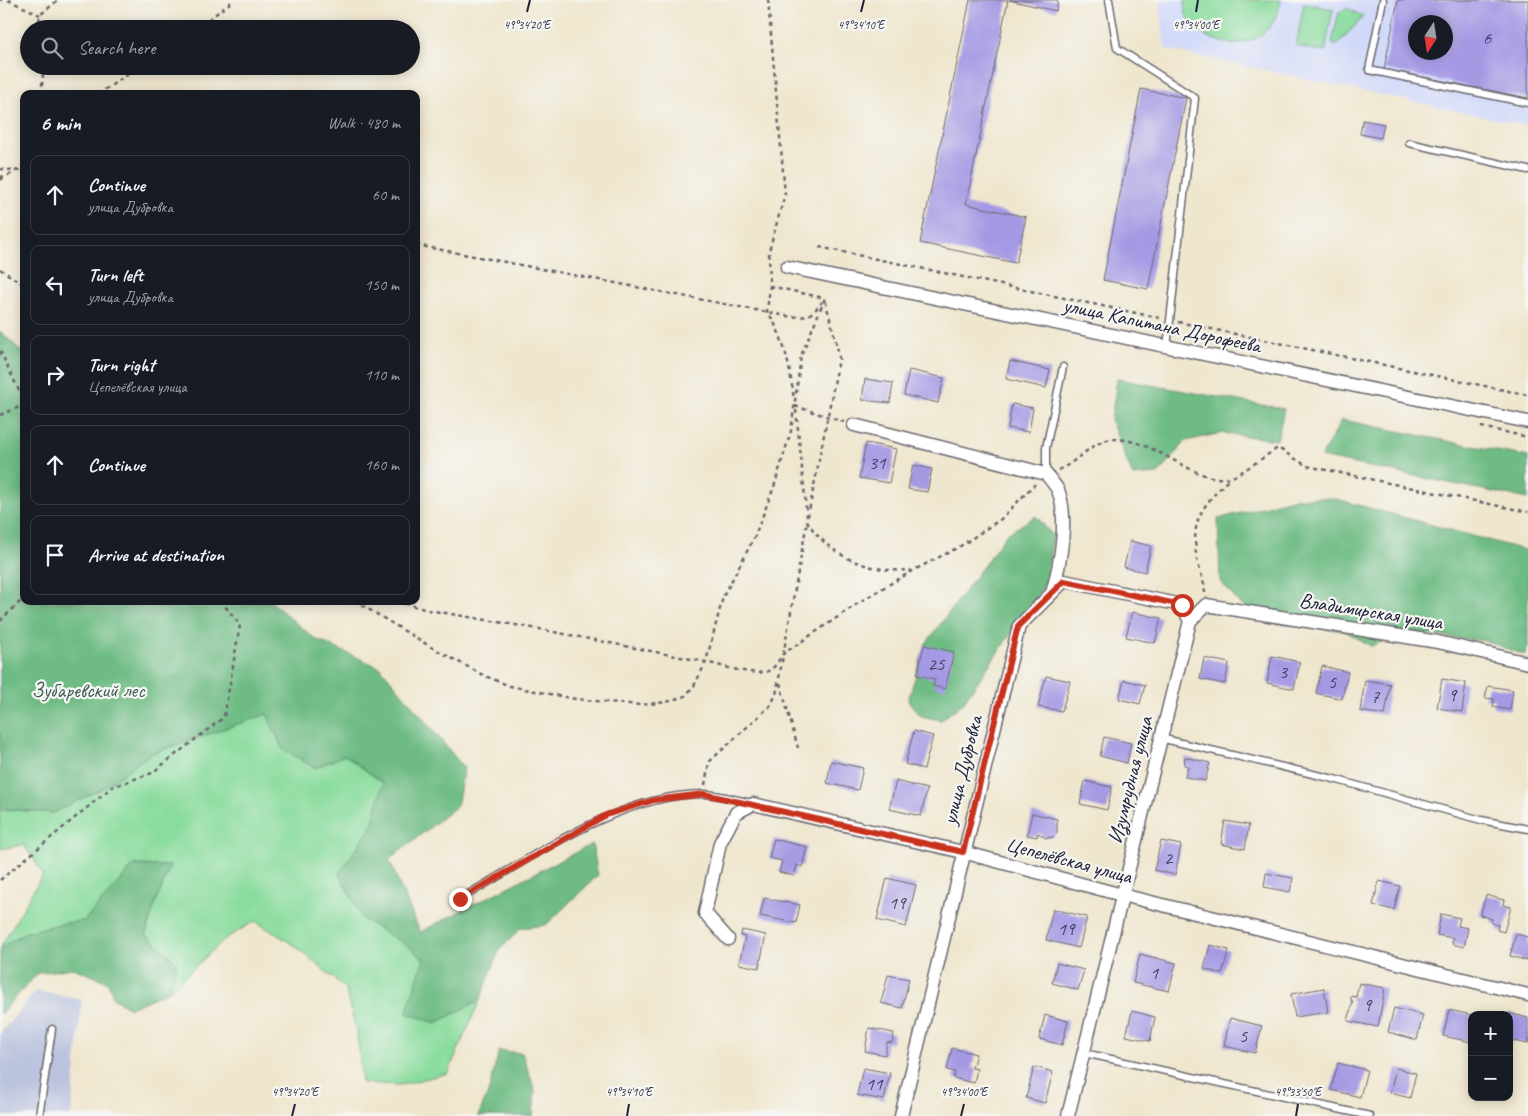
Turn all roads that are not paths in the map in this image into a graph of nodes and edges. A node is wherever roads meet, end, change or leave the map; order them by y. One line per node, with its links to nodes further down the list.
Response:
1 (1109, 0): 7 (lane)
2 (1383, 0): 3 (lane)
3 (1528, 103)
4 (1409, 143): 5 (lane)
5 (1528, 170)
6 (787, 267): 7 (street, улица Капитана Дорофеева)
7 (1166, 347): 9 (street, улица Капитана Дорофеева)
8 (1063, 367): 11 (lane)
9 (1528, 422)
10 (854, 425): 11 (street)
11 (1046, 474): 12 (street, улица Дубровка)
12 (1052, 593): 14 (street, улица Дубровка); 19 (street, улица Дубровка)
13 (1206, 604): 14 (street, Изумрудная улица); 15 (street, Владимирская улица)
14 (1190, 621): 16 (street, Изумрудная улица)
15 (1528, 663)
16 (1160, 738): 18 (lane); 20 (street, Изумрудная улица)
17 (754, 804): 19 (street, Цепелёвская улица); 21 (lane); 22 (street)
18 (1528, 829)
19 (963, 852): 20 (street, Цепелёвская улица); 27 (street, улица Дубровка)
20 (1122, 895): 23 (street, Цепелёвская улица); 25 (street, Изумрудная улица)
21 (460, 899)
22 (728, 939)
23 (1528, 995)
24 (52, 1029): 26 (lane)
25 (1084, 1053): 28 (street, Изумрудная улица); 29 (lane)
26 (39, 1116)
27 (901, 1116)
28 (1068, 1116)
29 (1370, 1116)

